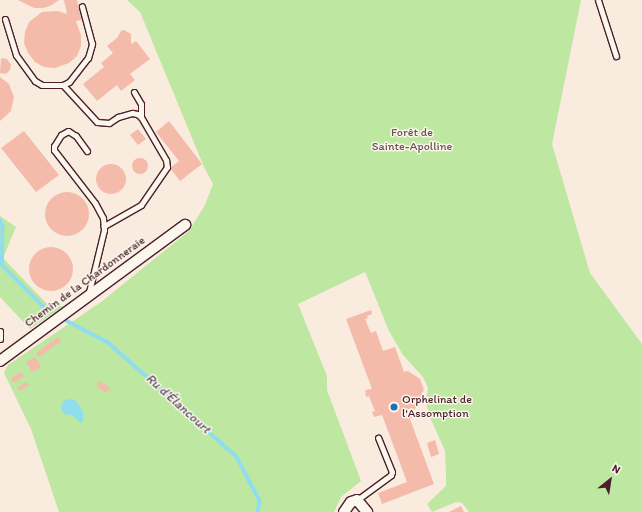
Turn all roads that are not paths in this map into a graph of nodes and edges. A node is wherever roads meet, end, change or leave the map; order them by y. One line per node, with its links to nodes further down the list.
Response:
1 (598, 0): 4 (lane)
2 (82, 6): 5 (lane)
3 (5, 19): 5 (lane)
4 (616, 56)
5 (63, 85): 7 (lane)
6 (134, 92): 7 (lane)
7 (141, 117): 10 (lane)
8 (87, 151): 10 (lane)
9 (185, 225): 11 (street, Chemin de la Chardonneraie)
10 (104, 226): 11 (lane)
11 (88, 297): 14 (street, Chemin de la Chardonneraie)
12 (0, 332): 13 (lane)
13 (0, 339)
14 (0, 361)
15 (378, 438): 16 (lane)
16 (357, 500): 17 (street); 18 (street)
17 (344, 512)
18 (367, 512)

